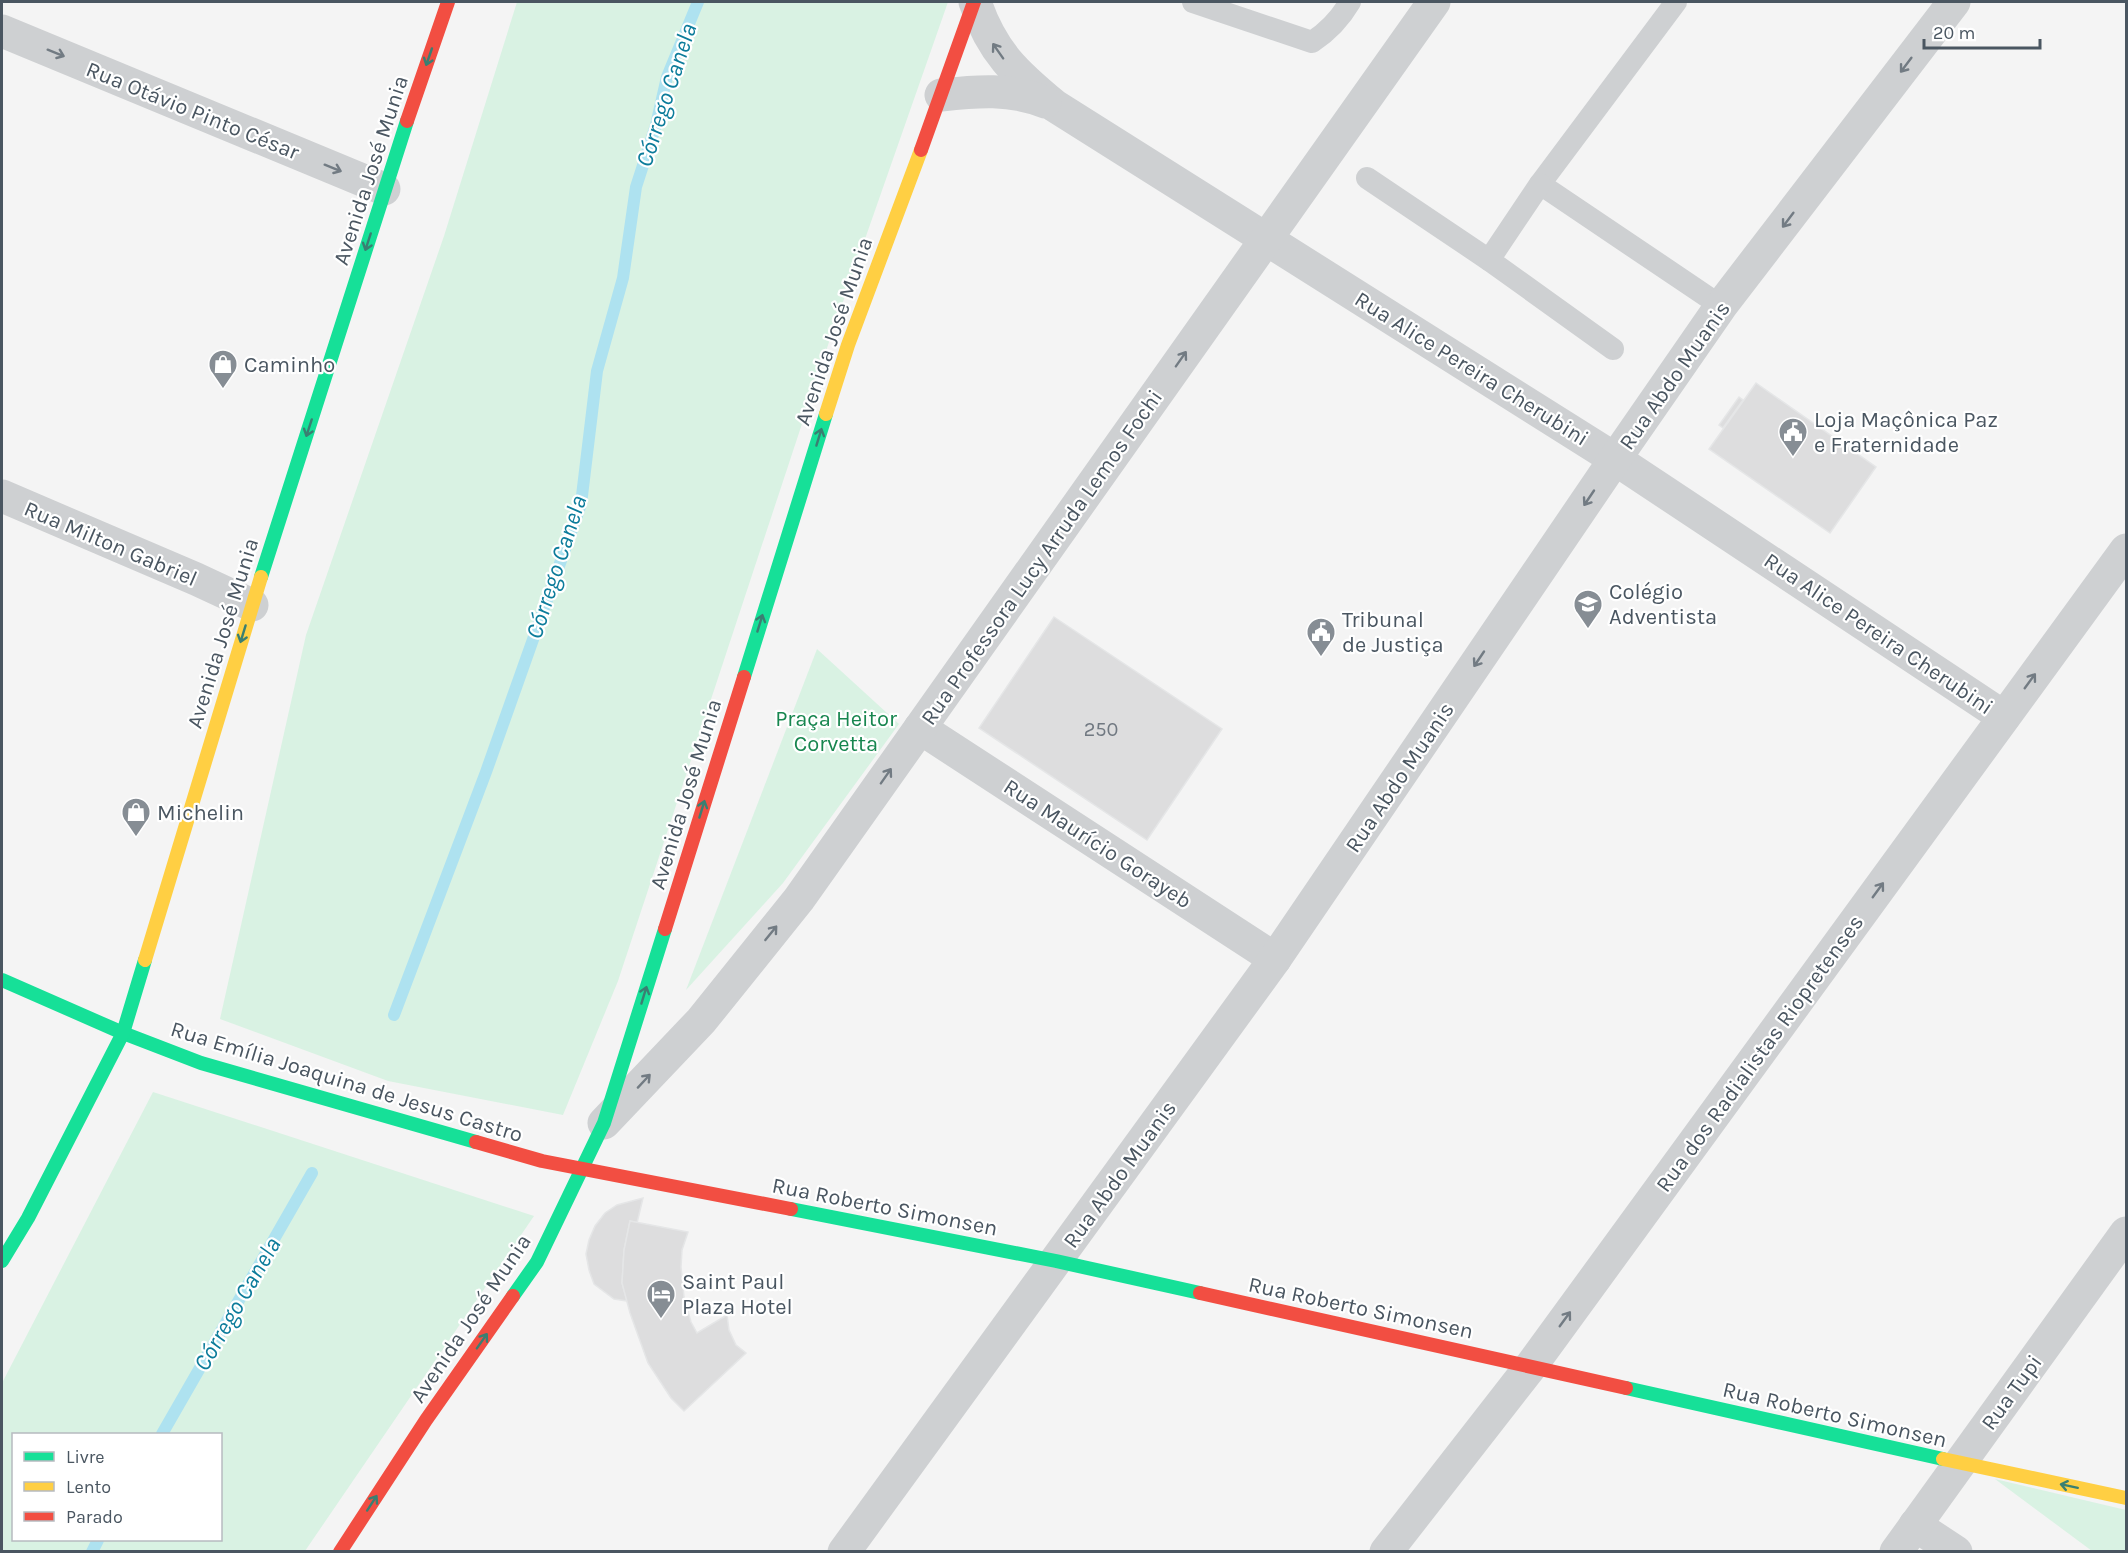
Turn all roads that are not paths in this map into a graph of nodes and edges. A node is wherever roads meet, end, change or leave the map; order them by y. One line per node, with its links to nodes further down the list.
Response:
1 (448, 2): 13 (main road, Avenida José Munia, one-way to 13)
2 (974, 2): 9 (main road, Avenida José Munia); 10 (street, Rua Alice Pereira Cherubini, one-way to 2)
3 (1193, 2): 4 (lane)
4 (1350, 2)
5 (1434, 2): 14 (street, Rua Professora Lucy Arruda Lemos Fochi)
6 (1676, 2): 12 (lane)
7 (1954, 2): 16 (street, Rua Abdo Muanis, one-way to 16)
8 (2, 31): 13 (street, Rua Otávio Pinto César, one-way to 13)
9 (941, 95): 10 (street, Rua Alice Pereira Cherubini); 27 (main road, Avenida José Munia, one-way to 9)
10 (1054, 106): 14 (street, Rua Alice Pereira Cherubini)
11 (1366, 178): 15 (lane)
12 (1540, 184): 15 (lane); 16 (lane)
13 (384, 189): 21 (main road, Avenida José Munia, one-way to 21)
14 (1266, 238): 18 (street, Rua Alice Pereira Cherubini); 23 (street, Rua Professora Lucy Arruda Lemos Fochi, one-way to 14)
15 (1489, 260): 17 (lane)
16 (1721, 306): 18 (street, Rua Abdo Muanis)
17 (1613, 349)
18 (1616, 459): 22 (street, Rua Alice Pereira Cherubini); 24 (street, Rua Abdo Muanis, one-way to 24)
19 (2, 496): 21 (street, Rua Milton Gabriel)
20 (2127, 549): 22 (street, Rua dos Radialistas Riopretenses, one-way to 20)
21 (252, 605): 26 (main road, Avenida José Munia, one-way to 26)
22 (2004, 717): 32 (street, Rua dos Radialistas Riopretenses, one-way to 22)
23 (920, 728): 24 (street, Rua Maurício Gorayeb); 27 (street, Rua Professora Lucy Arruda Lemos Fochi, one-way to 23)
24 (1275, 959): 30 (street, Rua Abdo Muanis)
25 (2, 980): 26 (main road, Rua Emília Joaquina de Jesus Castro)
26 (123, 1033): 28 (main road, Rua Emília Joaquina de Jesus Castro); 31 (main road, Avenida José Munia)
27 (603, 1123): 28 (main road, Avenida José Munia)
28 (584, 1169): 30 (main road, Rua Roberto Simonsen); 36 (main road, Avenida José Munia, one-way to 28)
29 (2127, 1233): 33 (street, Rua Tupi)
30 (1056, 1261): 32 (main road, Rua Roberto Simonsen); 37 (street, Rua Abdo Muanis)
31 (2, 1262)
32 (1531, 1366): 33 (main road, Rua Roberto Simonsen); 38 (street, Rua dos Radialistas Riopretenses)
33 (1960, 1463): 34 (main road, Rua Roberto Simonsen, one-way to 33); 35 (street, Rua Tupi)
34 (2127, 1498)
35 (1915, 1525): 39 (street, Rua Tupi); 40 (street)
36 (340, 1551)
37 (844, 1551)
38 (1386, 1551)
39 (1896, 1551)
40 (1956, 1551)

